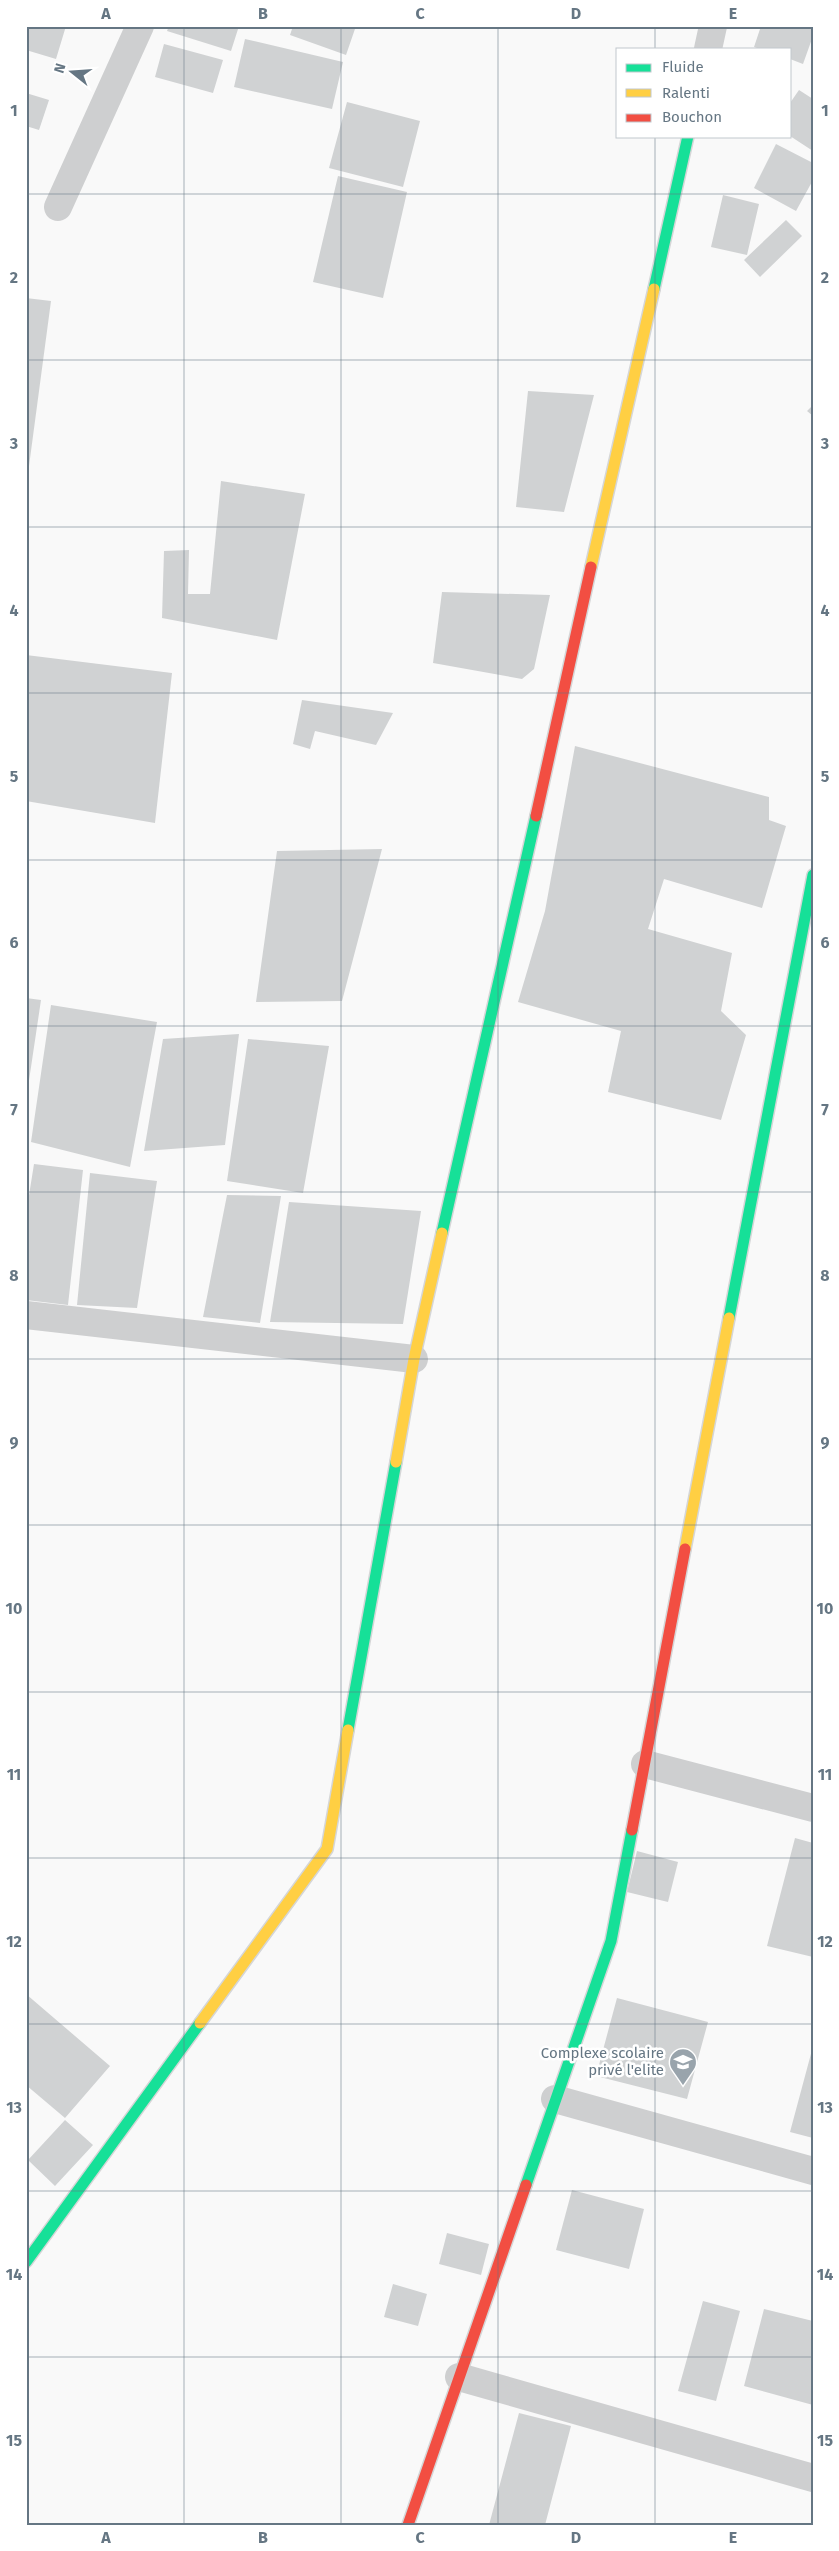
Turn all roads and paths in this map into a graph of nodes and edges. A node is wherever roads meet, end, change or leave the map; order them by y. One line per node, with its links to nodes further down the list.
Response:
1 (140, 26): 5 (street)
2 (713, 26): 3 (street)
3 (708, 48)
4 (688, 138): 8 (street)
5 (58, 207)
6 (813, 875): 9 (street)
7 (26, 1314): 8 (street)
8 (414, 1359): 13 (street)
9 (645, 1764): 10 (street); 11 (street)
10 (813, 1808)
11 (556, 2100): 12 (street); 14 (street)
12 (813, 2171)
13 (26, 2262)
14 (459, 2377): 15 (street); 16 (street)
15 (813, 2478)
16 (408, 2525)

